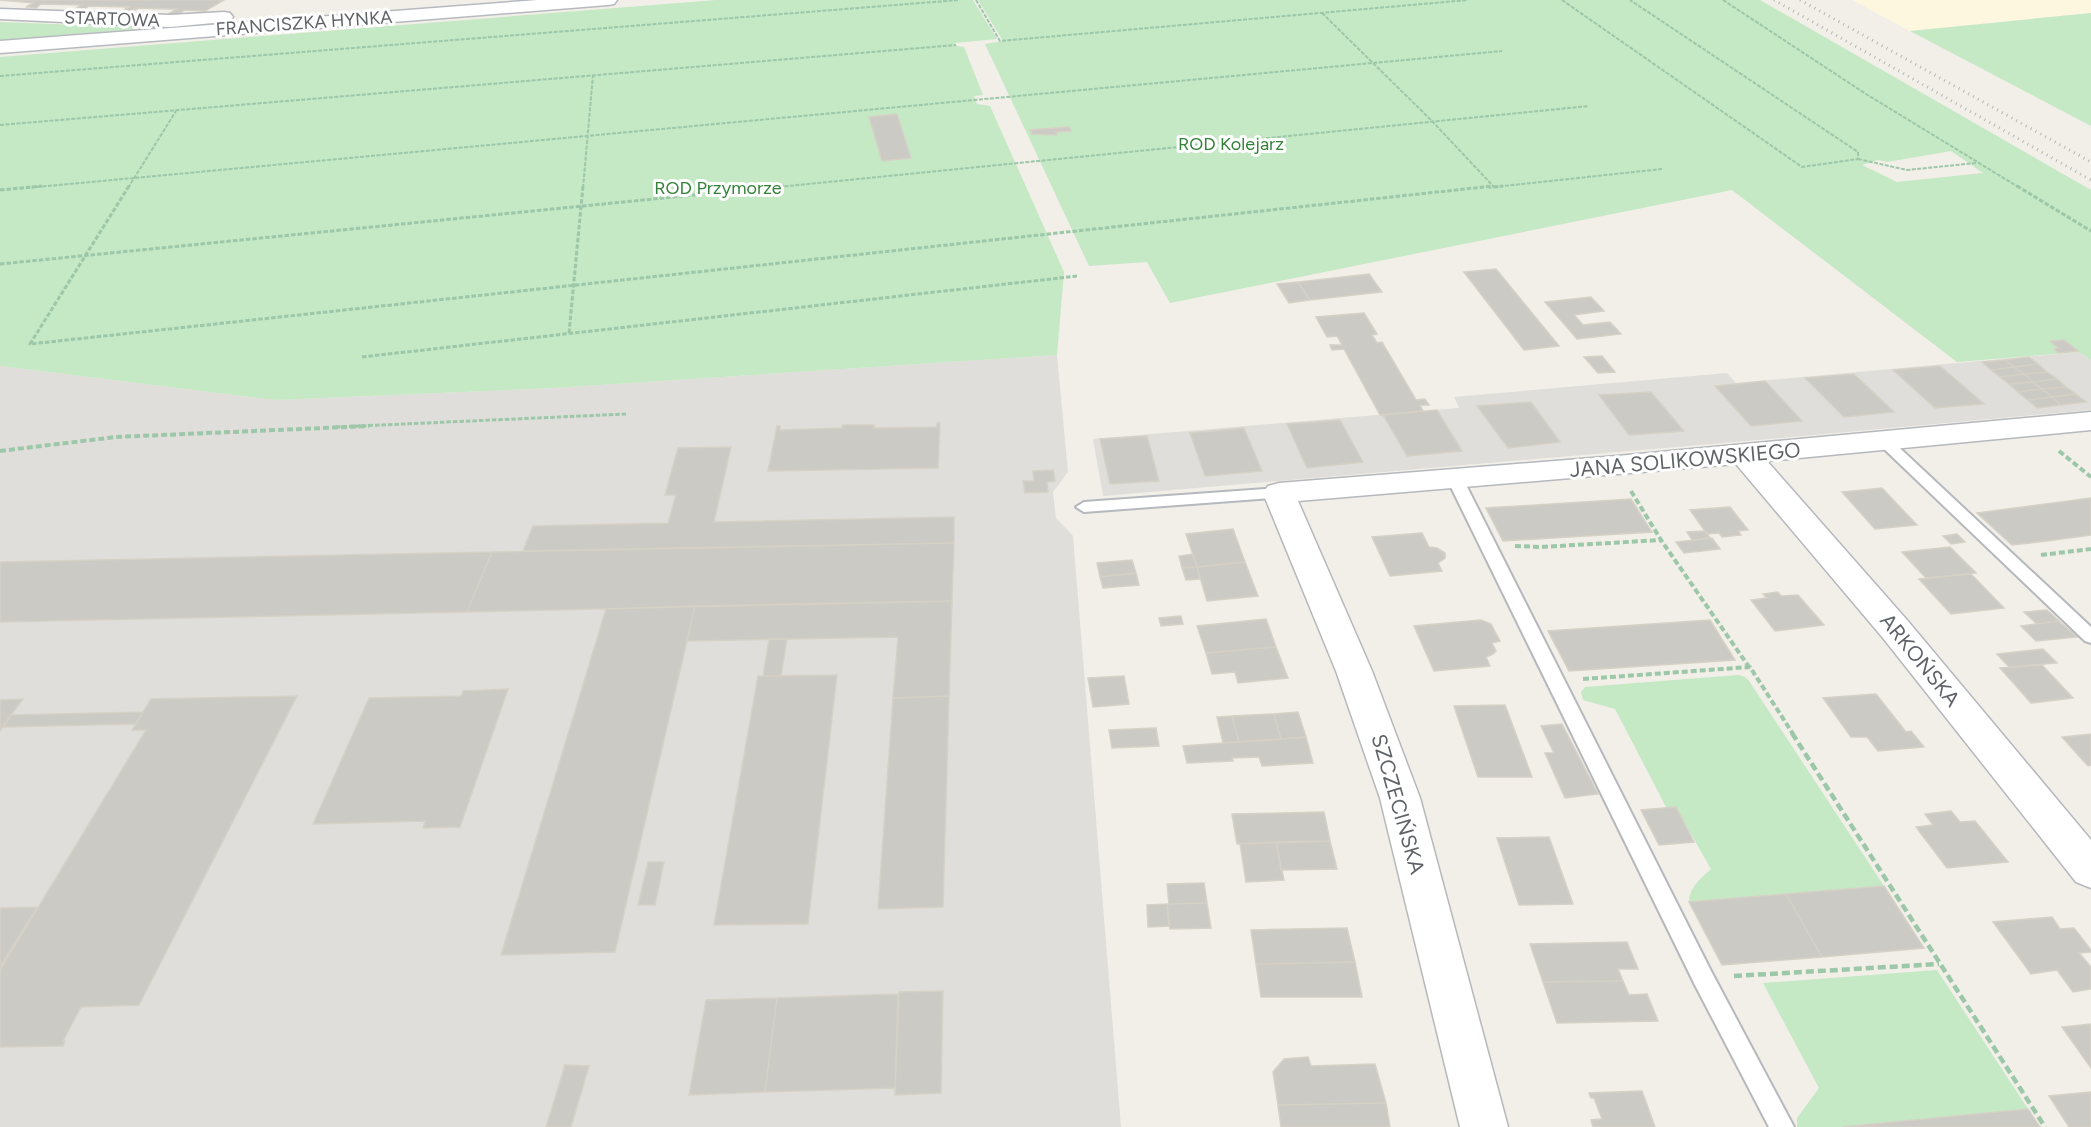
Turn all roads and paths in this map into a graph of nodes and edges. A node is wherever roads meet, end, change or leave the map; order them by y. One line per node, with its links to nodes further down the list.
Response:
1 (234, 0): 11 (street)
2 (608, 0): 11 (street, FRANCISZKA HYNKA)
3 (959, 0): 17 (path)
4 (976, 0): 9 (path)
5 (1468, 0): 9 (path)
6 (1562, 0): 23 (path)
7 (1630, 0): 23 (path)
8 (1723, 0): 24 (path)
9 (1322, 13): 15 (path)
10 (0, 14): 11 (street, STARTOWA)
11 (221, 24): 13 (street, FRANCISZKA HYNKA)
12 (956, 45): 16 (path)
13 (0, 47)
14 (1502, 51): 15 (path)
15 (1372, 62): 20 (path); 22 (path)
16 (593, 75): 19 (path); 22 (path)
17 (0, 76)
18 (1589, 106): 20 (path)
19 (176, 111): 21 (path); 26 (path)
20 (1432, 121): 27 (path); 29 (path)
21 (0, 125)
22 (586, 136): 26 (path); 29 (path)
23 (1858, 159): 24 (path)
24 (1976, 163): 30 (path)
25 (1662, 169): 27 (path)
26 (134, 178): 28 (path); 31 (path)
27 (1494, 187): 34 (path)
28 (0, 190)
29 (583, 206): 31 (path); 34 (path)
30 (2091, 231)
31 (84, 256): 32 (path); 34 (path)
32 (0, 264)
33 (1077, 276): 35 (path)
34 (573, 285): 35 (path)
35 (569, 333): 36 (path)
36 (362, 357)
37 (626, 414): 40 (path)
38 (2091, 421): 39 (street, JANA SOLIKOWSKIEGO)
39 (1885, 442): 41 (street, JANA SOLIKOWSKIEGO); 49 (lane)
40 (0, 451)
41 (1744, 454): 42 (street, JANA SOLIKOWSKIEGO); 53 (street, ARKOŃSKA)
42 (1617, 466): 43 (street, JANA SOLIKOWSKIEGO); 46 (path)
43 (1455, 479): 44 (street, JANA SOLIKOWSKIEGO); 47 (lane)
44 (1279, 493): 45 (lane); 56 (street, SZCZECIŃSKA)
45 (1084, 507)
46 (1661, 540): 47 (path); 51 (path)
47 (1489, 545): 52 (lane)
48 (2091, 549): 49 (path)
49 (2010, 559): 50 (lane)
50 (2091, 637)
51 (1750, 667): 52 (path); 54 (path)
52 (1556, 681): 55 (lane)
53 (2091, 870)
54 (1940, 964): 55 (path); 58 (path)
55 (1703, 978): 57 (lane)
56 (1484, 1127)
57 (1782, 1127)
58 (2045, 1127)

